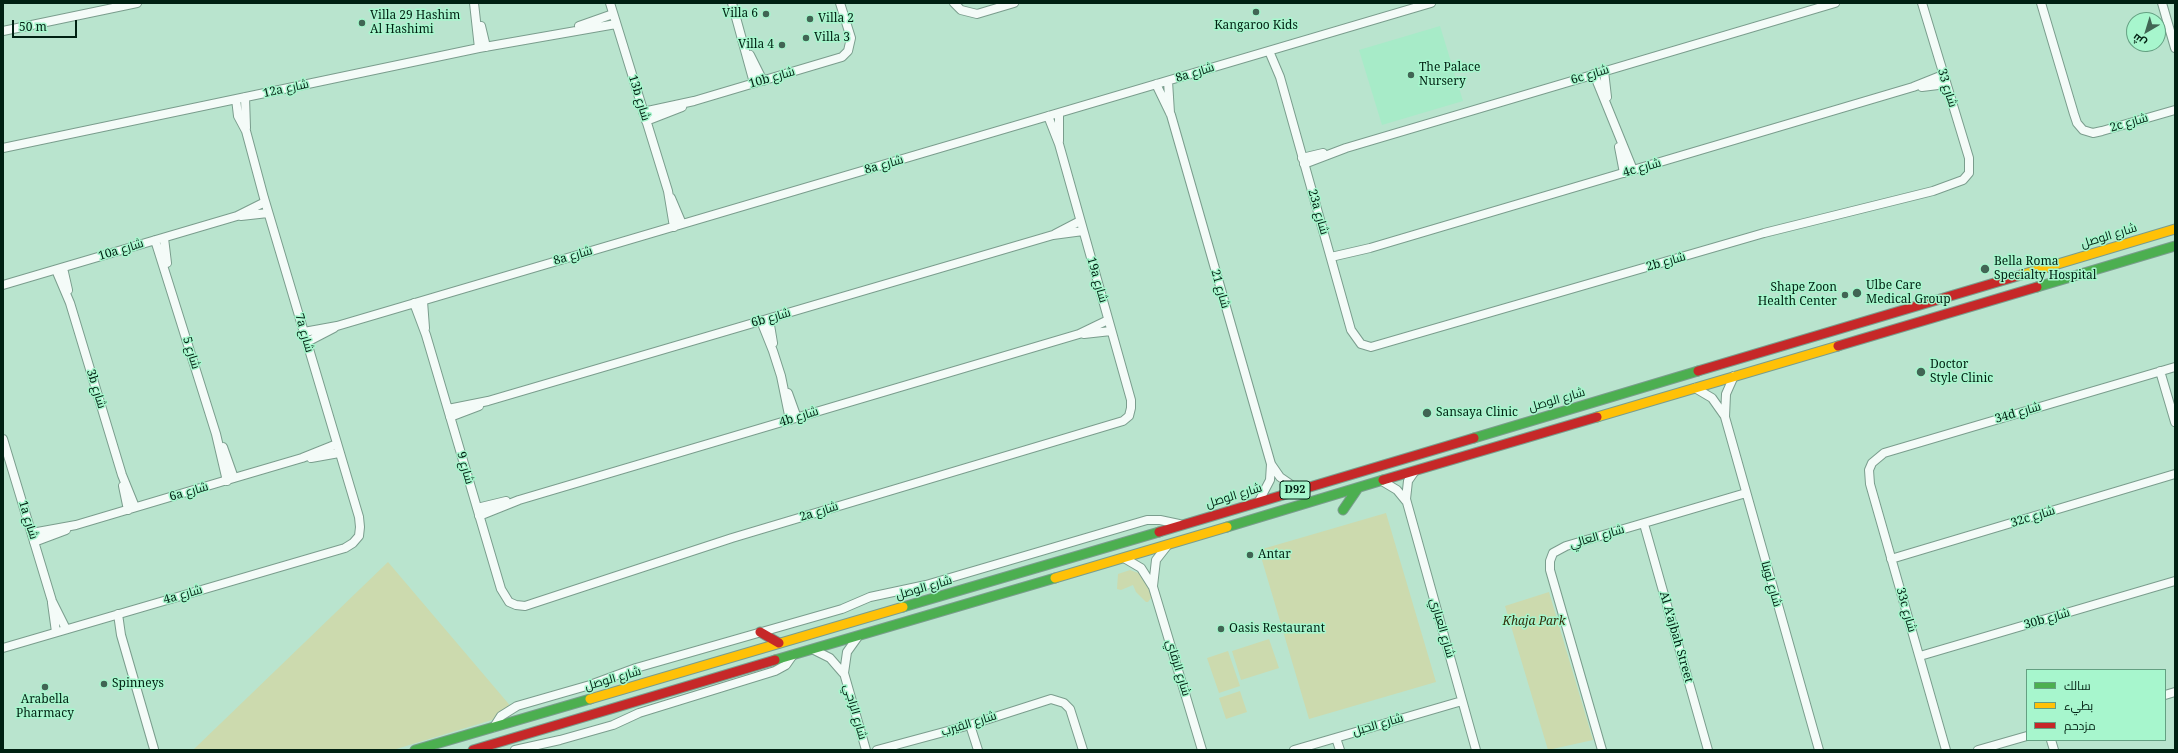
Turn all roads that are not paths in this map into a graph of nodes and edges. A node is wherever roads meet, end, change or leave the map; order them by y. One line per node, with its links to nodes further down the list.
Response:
1 (137, 3): 15 (street)
2 (474, 3): 17 (street)
3 (610, 3): 13 (street, 13b شارع)
4 (732, 3): 18 (street)
5 (840, 3): 24 (street, 10b شارع)
6 (954, 3): 7 (street)
7 (1014, 3)
8 (1431, 3): 20 (street, 8a شارع)
9 (1835, 3): 21 (street, 6c شارع)
10 (1922, 3): 23 (street, شارع 33)
11 (2042, 3): 32 (street, 2c شارع)
12 (2162, 3): 19 (street)
13 (613, 14): 14 (street, 13b شارع); 16 (street, 12a شارع)
14 (616, 24): 16 (street, 12a شارع); 33 (street, 13b شارع)
15 (3, 31)
16 (569, 31): 17 (street, 12a شارع)
17 (483, 48): 28 (street, 12a شارع)
18 (746, 48): 24 (street); 26 (street)
19 (2175, 48)
20 (1272, 50): 25 (street, 8a شارع); 42 (street, 23a شارع)
21 (1604, 71): 22 (street, 6c شارع); 31 (street)
22 (1594, 74): 31 (street); 42 (street, 6c شارع)
23 (1944, 80): 43 (street, 4c شارع); 45 (street, شارع 33)
24 (763, 81): 26 (street, 10b شارع)
25 (1168, 81): 27 (street, 8a شارع); 35 (street, شارع 21)
26 (754, 83): 30 (street, 10b شارع)
27 (1156, 84): 34 (street, 8a شارع); 35 (street, شارع 21)
28 (245, 97): 29 (street, 12a شارع); 38 (street, 7a شارع)
29 (236, 99): 38 (street, 7a شارع); 41 (street, 12a شارع)
30 (694, 101): 33 (street, 10b شارع); 37 (street, 10b شارع)
31 (1608, 104): 39 (street)
32 (2175, 110)
33 (643, 112): 37 (street, 13b شارع)
34 (1059, 113): 36 (street, 8a شارع); 40 (street, 19a شارع)
35 (1170, 114): 93 (street, شارع 21)
36 (1048, 116): 40 (street, 19a شارع); 50 (street, 8a شارع)
37 (646, 121): 50 (street, 13b شارع)
38 (246, 131): 46 (street, 7a شارع)
39 (1619, 138): 43 (street); 44 (street)
40 (1059, 144): 49 (street, 19a شارع)
41 (3, 148)
42 (1303, 161): 57 (street, 23a شارع)
43 (1632, 170): 44 (street, 4c شارع)
44 (1624, 173): 57 (street, 4c شارع)
45 (1968, 173): 73 (street, 2b شارع)
46 (265, 202): 47 (street, 7a شارع); 48 (street, 10a شارع)
47 (268, 213): 48 (street, 10a شارع); 70 (street, 7a شارع)
48 (239, 215): 54 (street, 10a شارع)
49 (1080, 221): 52 (street, 19a شارع); 53 (street, 6b شارع)
50 (678, 225): 63 (street, 8a شارع)
51 (2175, 229): 61 (main road, شارع الوصل / D92)
52 (1083, 231): 53 (street, 6b شارع); 66 (street, 19a شارع)
53 (1053, 236): 65 (street, 6b شارع)
54 (164, 238): 55 (street, 10a شارع); 59 (street, شارع 5)
55 (155, 240): 58 (street, 10a شارع); 59 (street, شارع 5)
56 (2175, 246): 78 (main road, D92)
57 (1332, 261): 73 (street, 23a شارع)
58 (60, 269): 62 (street, 10a شارع); 104 (street, 3b شارع)
59 (166, 272): 97 (street, شارع 5)
60 (1978, 276): 61 (main road)
61 (1992, 284): 75 (main road, شارع الوصل / D92)
62 (3, 285)
63 (423, 301): 64 (street, 8a شارع); 68 (street, شارع 9)
64 (414, 303): 67 (street, 8a شارع); 68 (street, شارع 9)
65 (765, 320): 82 (street, 6b شارع); 87 (street)
66 (1108, 320): 69 (street, 19a شارع); 71 (street, 4b شارع)
67 (336, 326): 70 (street, 8a شارع); 72 (street, 8a شارع)
68 (425, 331): 83 (street, شارع 9)
69 (1111, 331): 71 (street, 4b شارع); 84 (street, 19a شارع)
70 (304, 332): 72 (street, 7a شارع)
71 (1080, 334): 87 (street, 4b شارع)
72 (307, 342): 90 (street, 7a شارع)
73 (1361, 344)
74 (1736, 349): 75 (main road)
75 (1726, 362): 79 (main road, شارع الوصل / D92)
76 (2175, 366): 77 (street, 34d شارع)
77 (2160, 371): 88 (street); 94 (street, 34d شارع)
78 (1734, 376): 80 (main road, D92); 86 (street, شارع لوينا)
79 (1660, 382): 81 (main road); 99 (main road, شارع الوصل / D92)
80 (1695, 388): 81 (main road, D92); 86 (street, شارع لوينا)
81 (1664, 397): 95 (main road, D92)
82 (488, 401): 83 (street, 6b شارع); 85 (street, 6b شارع)
83 (448, 409): 85 (street, شارع 9)
84 (1129, 416): 119 (street, 2a شارع)
85 (450, 417): 106 (street, شارع 9)
86 (1725, 417): 101 (street, شارع لوينا)
87 (793, 419): 106 (street, 4b شارع)
88 (2175, 422)
89 (3, 439): 110 (street, 1a شارع)
90 (336, 444): 91 (street, 7a شارع); 92 (street, 6a شارع)
91 (339, 453): 92 (street, 6a شارع); 111 (street, 7a شارع)
92 (302, 458): 97 (street, 6a شارع)
93 (1271, 464): 99 (street, شارع 21); 102 (street, شارع 21)
94 (1869, 470): 115 (street, 33c شارع)
95 (1415, 471): 98 (main road, D92); 103 (street, شارع العباري)
96 (2175, 474): 115 (street, 32c شارع)
97 (231, 480): 104 (street, 6a شارع)
98 (1382, 481): 100 (main road, D92); 103 (street, شارع العباري)
99 (1301, 488): 102 (main road, شارع الوصل / D92)
100 (1358, 488): 105 (main road); 113 (main road, D92)
101 (1746, 493): 107 (street, شارع العالي); 150 (street, شارع لوينا)
102 (1259, 501): 109 (main road, شارع الوصل / D92)
103 (1408, 505): 131 (street, شارع العباري)
104 (132, 509): 108 (street, 6a شارع)
105 (1343, 510)
106 (478, 512): 119 (street, شارع 9)
107 (1644, 524): 148 (street, شارع العالي); 149 (street, Al A’ajbah Street)
108 (76, 525): 110 (street, 6a شارع); 112 (street, 6a شارع)
109 (1182, 525): 123 (street); 125 (main road, شارع الوصل / D92)
110 (32, 533): 112 (street, 1a شارع)
111 (359, 536): 120 (street, 4a شارع)
112 (34, 542): 118 (street, 1a شارع)
113 (1169, 544): 114 (main road, D92); 117 (street, شارع الرقاي)
114 (1121, 557): 117 (street, شارع الرقاي); 124 (main road, D92)
115 (1891, 559): 129 (street, 33c شارع)
116 (2175, 581): 129 (street, 30b شارع)
117 (1153, 587): 144 (street, شارع الرقاي)
118 (52, 600): 121 (street, 1a شارع); 122 (street, 1a شارع)
119 (509, 602)
120 (115, 615): 121 (street, 4a شارع); 136 (street)
121 (66, 629): 122 (street, 4a شارع)
122 (56, 632): 126 (street, 4a شارع)
123 (760, 632): 125 (main road); 133 (street)
124 (860, 635): 127 (main road, D92); 130 (street, شارع الراجي)
125 (779, 643): 133 (main road, شارع الوصل / D92)
126 (3, 648)
127 (812, 649): 128 (main road, D92); 130 (street, شارع الراجي)
128 (793, 655): 138 (main road, D92); 139 (street)
129 (1920, 656): 151 (street, 33c شارع)
130 (844, 673): 140 (street, شارع الراجي)
131 (1462, 701): 135 (street, شارع الحبل); 147 (street, شارع العباري)
132 (970, 725): 141 (street, شارع القيرب); 142 (street); 143 (street, شارع القيرب)
133 (494, 727): 137 (main road, شارع الوصل / D92)
134 (2026, 736): 152 (street)
135 (1336, 738): 145 (street, شارع الحبل); 146 (street)
136 (154, 749)
137 (416, 750)
138 (473, 750)
139 (515, 750)
140 (866, 750)
141 (877, 750)
142 (978, 750)
143 (1083, 750)
144 (1202, 750)
145 (1294, 750)
146 (1340, 750)
147 (1476, 750)
148 (1602, 750)
149 (1708, 750)
150 (1819, 750)
151 (1946, 750)
152 (1978, 750)

